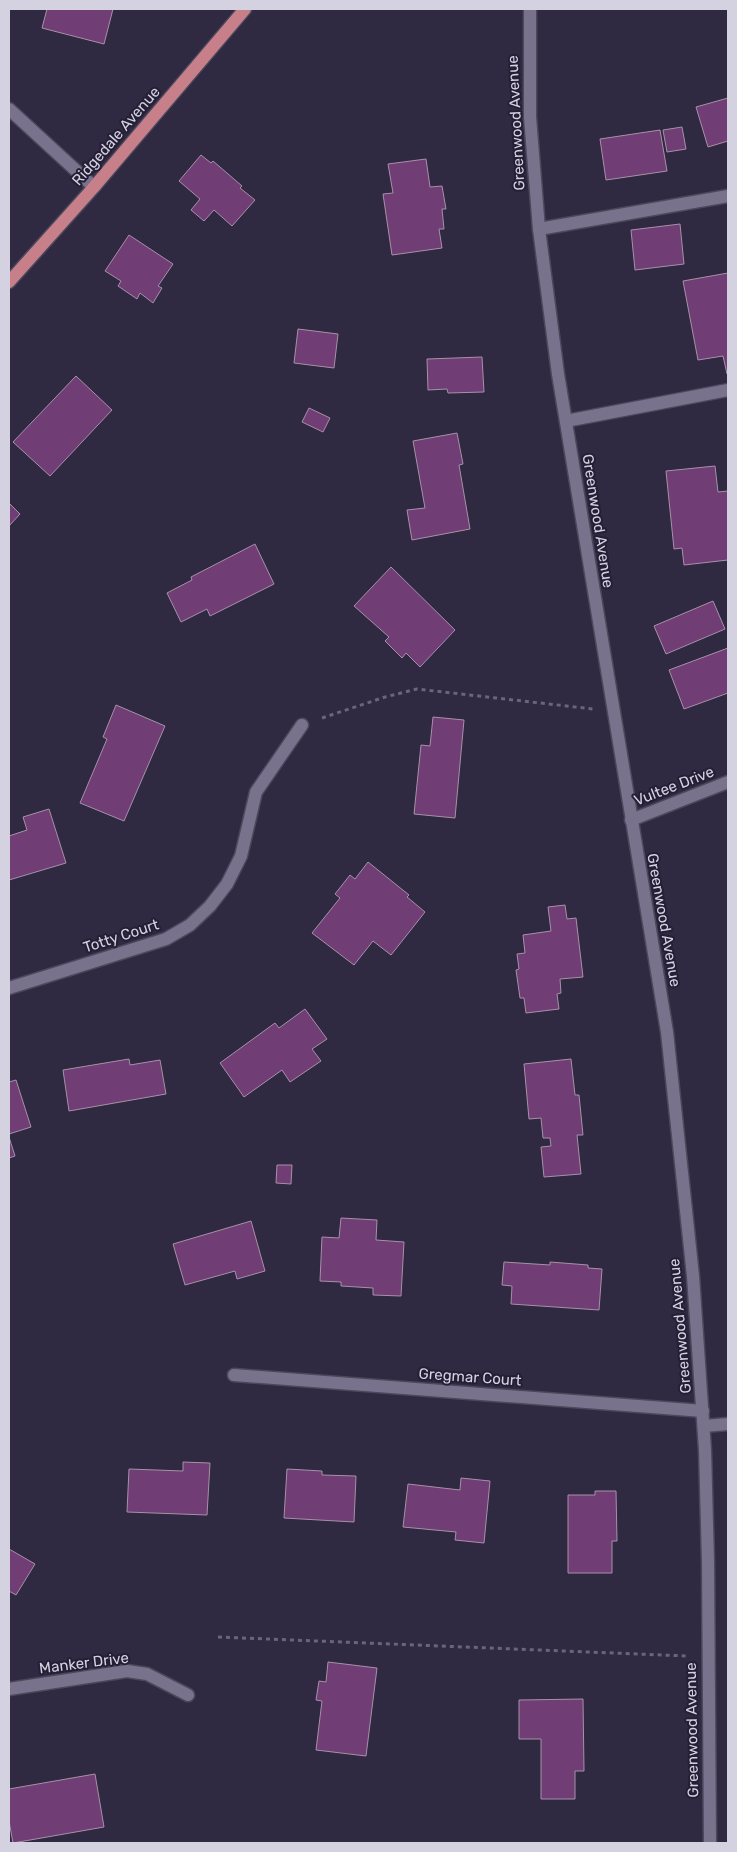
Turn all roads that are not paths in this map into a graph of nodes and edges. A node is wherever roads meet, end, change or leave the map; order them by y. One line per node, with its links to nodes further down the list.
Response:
1 (245, 9): 4 (main road, Ridgedale Avenue)
2 (530, 9): 6 (street, Greenwood Avenue)
3 (9, 109): 4 (street)
4 (94, 187): 7 (main road, Ridgedale Avenue)
5 (728, 196): 6 (street)
6 (539, 229): 9 (street, Greenwood Avenue)
7 (9, 282)
8 (728, 390): 9 (street)
9 (566, 421): 12 (street, Greenwood Avenue)
10 (302, 726): 13 (street, Totty Court)
11 (728, 782): 12 (street, Vultee Drive)
12 (631, 820): 15 (street, Greenwood Avenue)
13 (9, 988)
14 (234, 1375): 15 (street, Gregmar Court)
15 (703, 1412): 17 (street, Greenwood Avenue)
16 (728, 1424): 17 (street)
17 (704, 1426): 20 (street, Greenwood Avenue)
18 (9, 1689): 19 (street, Manker Drive)
19 (188, 1695)
20 (710, 1843)

